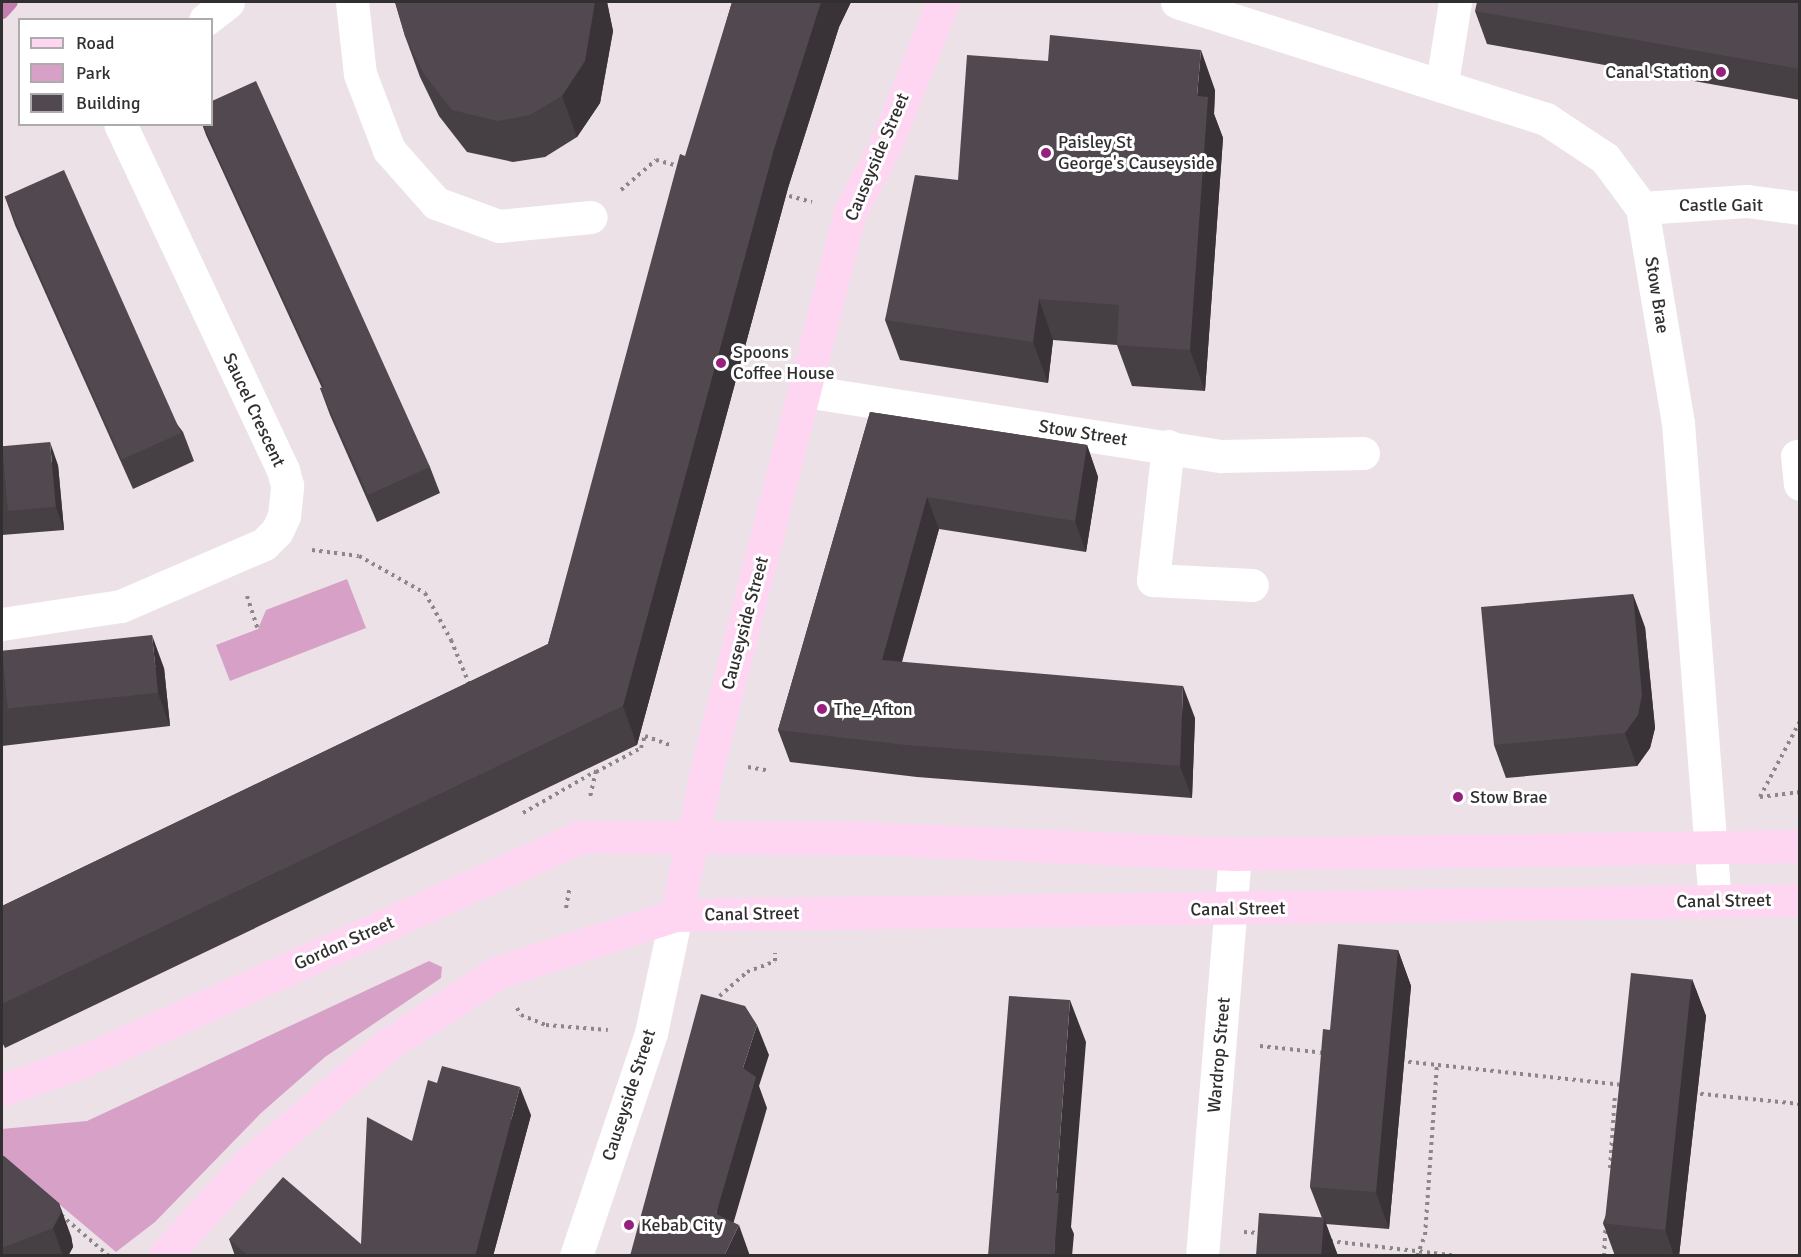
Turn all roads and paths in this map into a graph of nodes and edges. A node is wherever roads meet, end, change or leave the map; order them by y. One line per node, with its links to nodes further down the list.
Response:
1 (228, 2): 6 (street)
2 (352, 2): 14 (street)
3 (943, 2): 13 (main road, Causeyside Street)
4 (1177, 2): 7 (street, Stow Brae)
5 (1455, 2): 7 (street)
6 (208, 18)
7 (1442, 83): 11 (street, Stow Brae)
8 (121, 126): 18 (street, Saucel Crescent)
9 (690, 169): 14 (path)
10 (770, 191): 13 (path)
11 (1642, 208): 12 (street, Castle Gait); 26 (street, Stow Brae)
12 (1800, 208)
13 (850, 212): 15 (main road, Causeyside Street)
14 (591, 217)
15 (805, 391): 16 (street, Stow Street); 24 (main road, Causeyside Street)
16 (1168, 446): 17 (street, Stow Street); 19 (street)
17 (1363, 453)
18 (264, 544): 20 (street, Saucel Crescent); 21 (path)
19 (1252, 585)
20 (2, 624)
21 (475, 698)
22 (1800, 721): 23 (path)
23 (1800, 792)
24 (694, 835): 25 (main road, Gordon Street); 28 (main road); 33 (main road, Causeyside Street)
25 (580, 837): 32 (path); 39 (main road, Gordon Street)
26 (1709, 846): 27 (main road); 28 (main road); 30 (street, Stow Brae)
27 (1800, 846)
28 (1235, 854): 31 (street, Wardrop Street)
29 (1800, 900): 30 (main road, Canal Street)
30 (1716, 901): 31 (main road, Canal Street)
31 (1232, 909): 33 (main road, Canal Street); 34 (street, Wardrop Street)
32 (565, 914)
33 (676, 915): 51 (main road); 52 (street, Causeyside Street)
34 (1221, 1042): 35 (path); 48 (street, Wardrop Street)
35 (1335, 1054)
36 (1392, 1060): 37 (path)
37 (1437, 1065): 38 (path); 49 (path)
38 (1636, 1087)
39 (2, 1090)
40 (1683, 1092): 42 (path)
41 (1615, 1095): 43 (path)
42 (1800, 1104)
43 (1609, 1176)
44 (55, 1210): 50 (path)
45 (1606, 1221): 54 (path)
46 (1263, 1234): 48 (path)
47 (1323, 1240): 49 (path)
48 (1203, 1241)
49 (1417, 1253): 53 (path)
50 (109, 1256)
51 (164, 1256)
52 (576, 1256)
53 (1458, 1256)
54 (1604, 1256)

